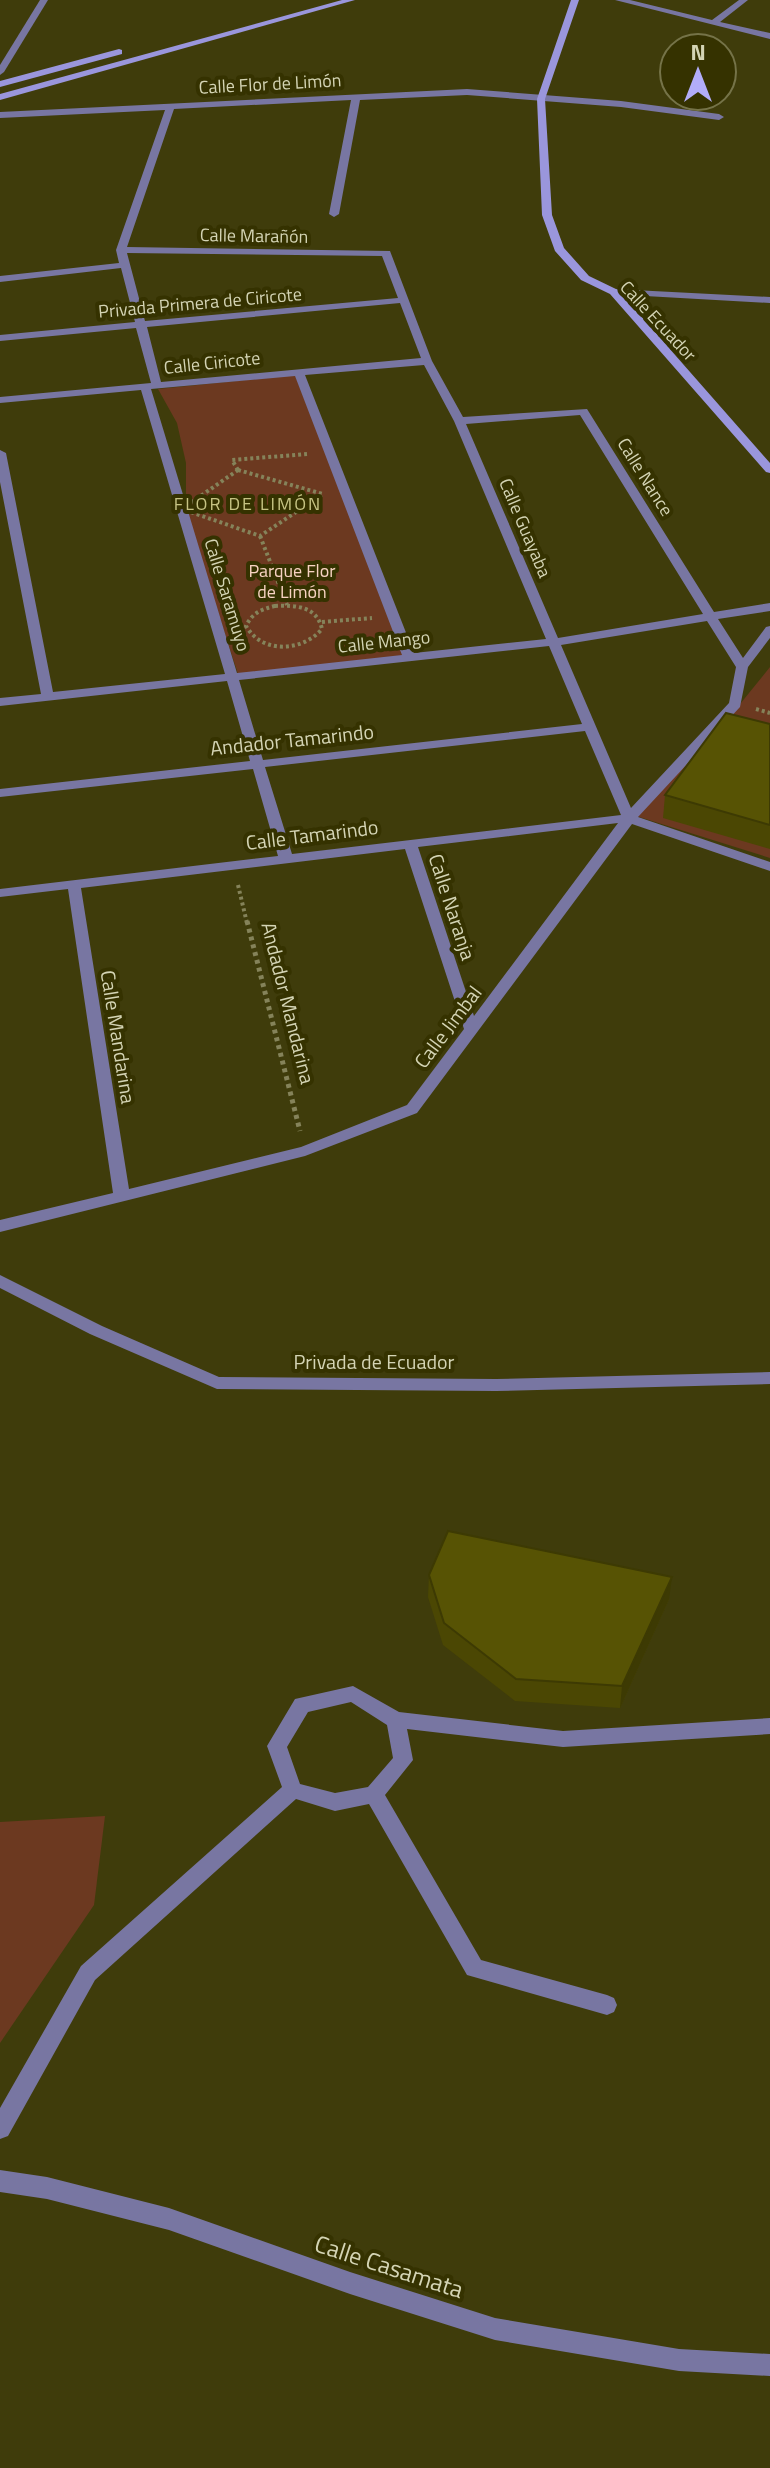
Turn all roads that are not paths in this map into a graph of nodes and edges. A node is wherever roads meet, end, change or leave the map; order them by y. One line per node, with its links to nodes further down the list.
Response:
1 (44, 0): 9 (street)
2 (318, 0): 10 (street)
3 (351, 0): 11 (street)
4 (575, 0): 13 (street, Calle Ecuador)
5 (619, 0): 7 (street)
6 (744, 0): 7 (street)
7 (714, 22): 8 (street)
8 (770, 36)
9 (0, 72)
10 (0, 84)
11 (0, 97)
12 (356, 98): 13 (street, Calle Flor de Limón); 14 (street, Calle Flor de Limón); 17 (street)
13 (541, 99): 16 (street, Calle Flor de Limón); 22 (street, Calle Ecuador)
14 (170, 107): 15 (street, Calle Flor de Limón); 18 (street)
15 (0, 115)
16 (719, 117)
17 (334, 214)
18 (121, 250): 19 (street, Calle Marañón); 20 (street, Calle Saramuyo)
19 (386, 253): 23 (street, Calle Guayaba)
20 (125, 265): 21 (street); 25 (street, Calle Saramuyo)
21 (0, 279)
22 (614, 292): 24 (street); 33 (street, Calle Ecuador)
23 (404, 300): 25 (street, Privada Primera de Ciricote); 27 (street, Calle Guayaba)
24 (770, 300)
25 (140, 324): 26 (street, Privada Primera de Ciricote); 29 (street, Calle Saramuyo)
26 (0, 338)
27 (427, 361): 28 (street, Calle Ciricote); 31 (street, Calle Guayaba)
28 (299, 373): 29 (street, Calle Ciricote); 38 (street)
29 (151, 387): 30 (street, Calle Ciricote); 40 (street, Calle Saramuyo)
30 (0, 400)
31 (459, 421): 35 (street, Calle Nance); 37 (street, Calle Guayaba)
32 (0, 453): 41 (street)
33 (770, 470)
34 (770, 607): 35 (street, Calle Mango)
35 (712, 619): 37 (street, Calle Mango); 39 (street, Calle Nance)
36 (770, 630): 39 (street, Calle Jimbal)
37 (554, 642): 38 (street, Calle Mango); 43 (street, Calle Guayaba)
38 (409, 657): 40 (street, Calle Mango)
39 (742, 667): 46 (street, Calle Jimbal)
40 (234, 677): 41 (street, Calle Mango); 44 (street)
41 (48, 697): 42 (street, Calle Mango)
42 (0, 702)
43 (589, 727): 44 (street, Andador Tamarindo); 46 (street, Calle Guayaba)
44 (259, 764): 45 (street, Andador Tamarindo); 48 (street)
45 (0, 793)
46 (629, 818): 47 (street, Calle Tamarindo); 49 (street); 52 (street, Calle Jimbal)
47 (410, 844): 48 (street, Calle Tamarindo); 52 (street, Calle Naranja)
48 (286, 858): 50 (street, Calle Tamarindo)
49 (770, 867)
50 (74, 884): 51 (street, Calle Tamarindo); 53 (street, Calle Mandarina)
51 (0, 893)
52 (471, 1029): 53 (street, Calle Jimbal)
53 (122, 1197): 54 (street, Calle Jimbal)
54 (0, 1226)
55 (0, 1281): 56 (street, Privada de Ecuador)
56 (770, 1378)
57 (396, 1720): 58 (street); 59 (street); 60 (street)
58 (770, 1726)
59 (293, 1790): 60 (street); 62 (street)
60 (374, 1794): 61 (street)
61 (607, 2005)
62 (0, 2129)
63 (0, 2181): 64 (street, Calle Casamata)
64 (770, 2365)

